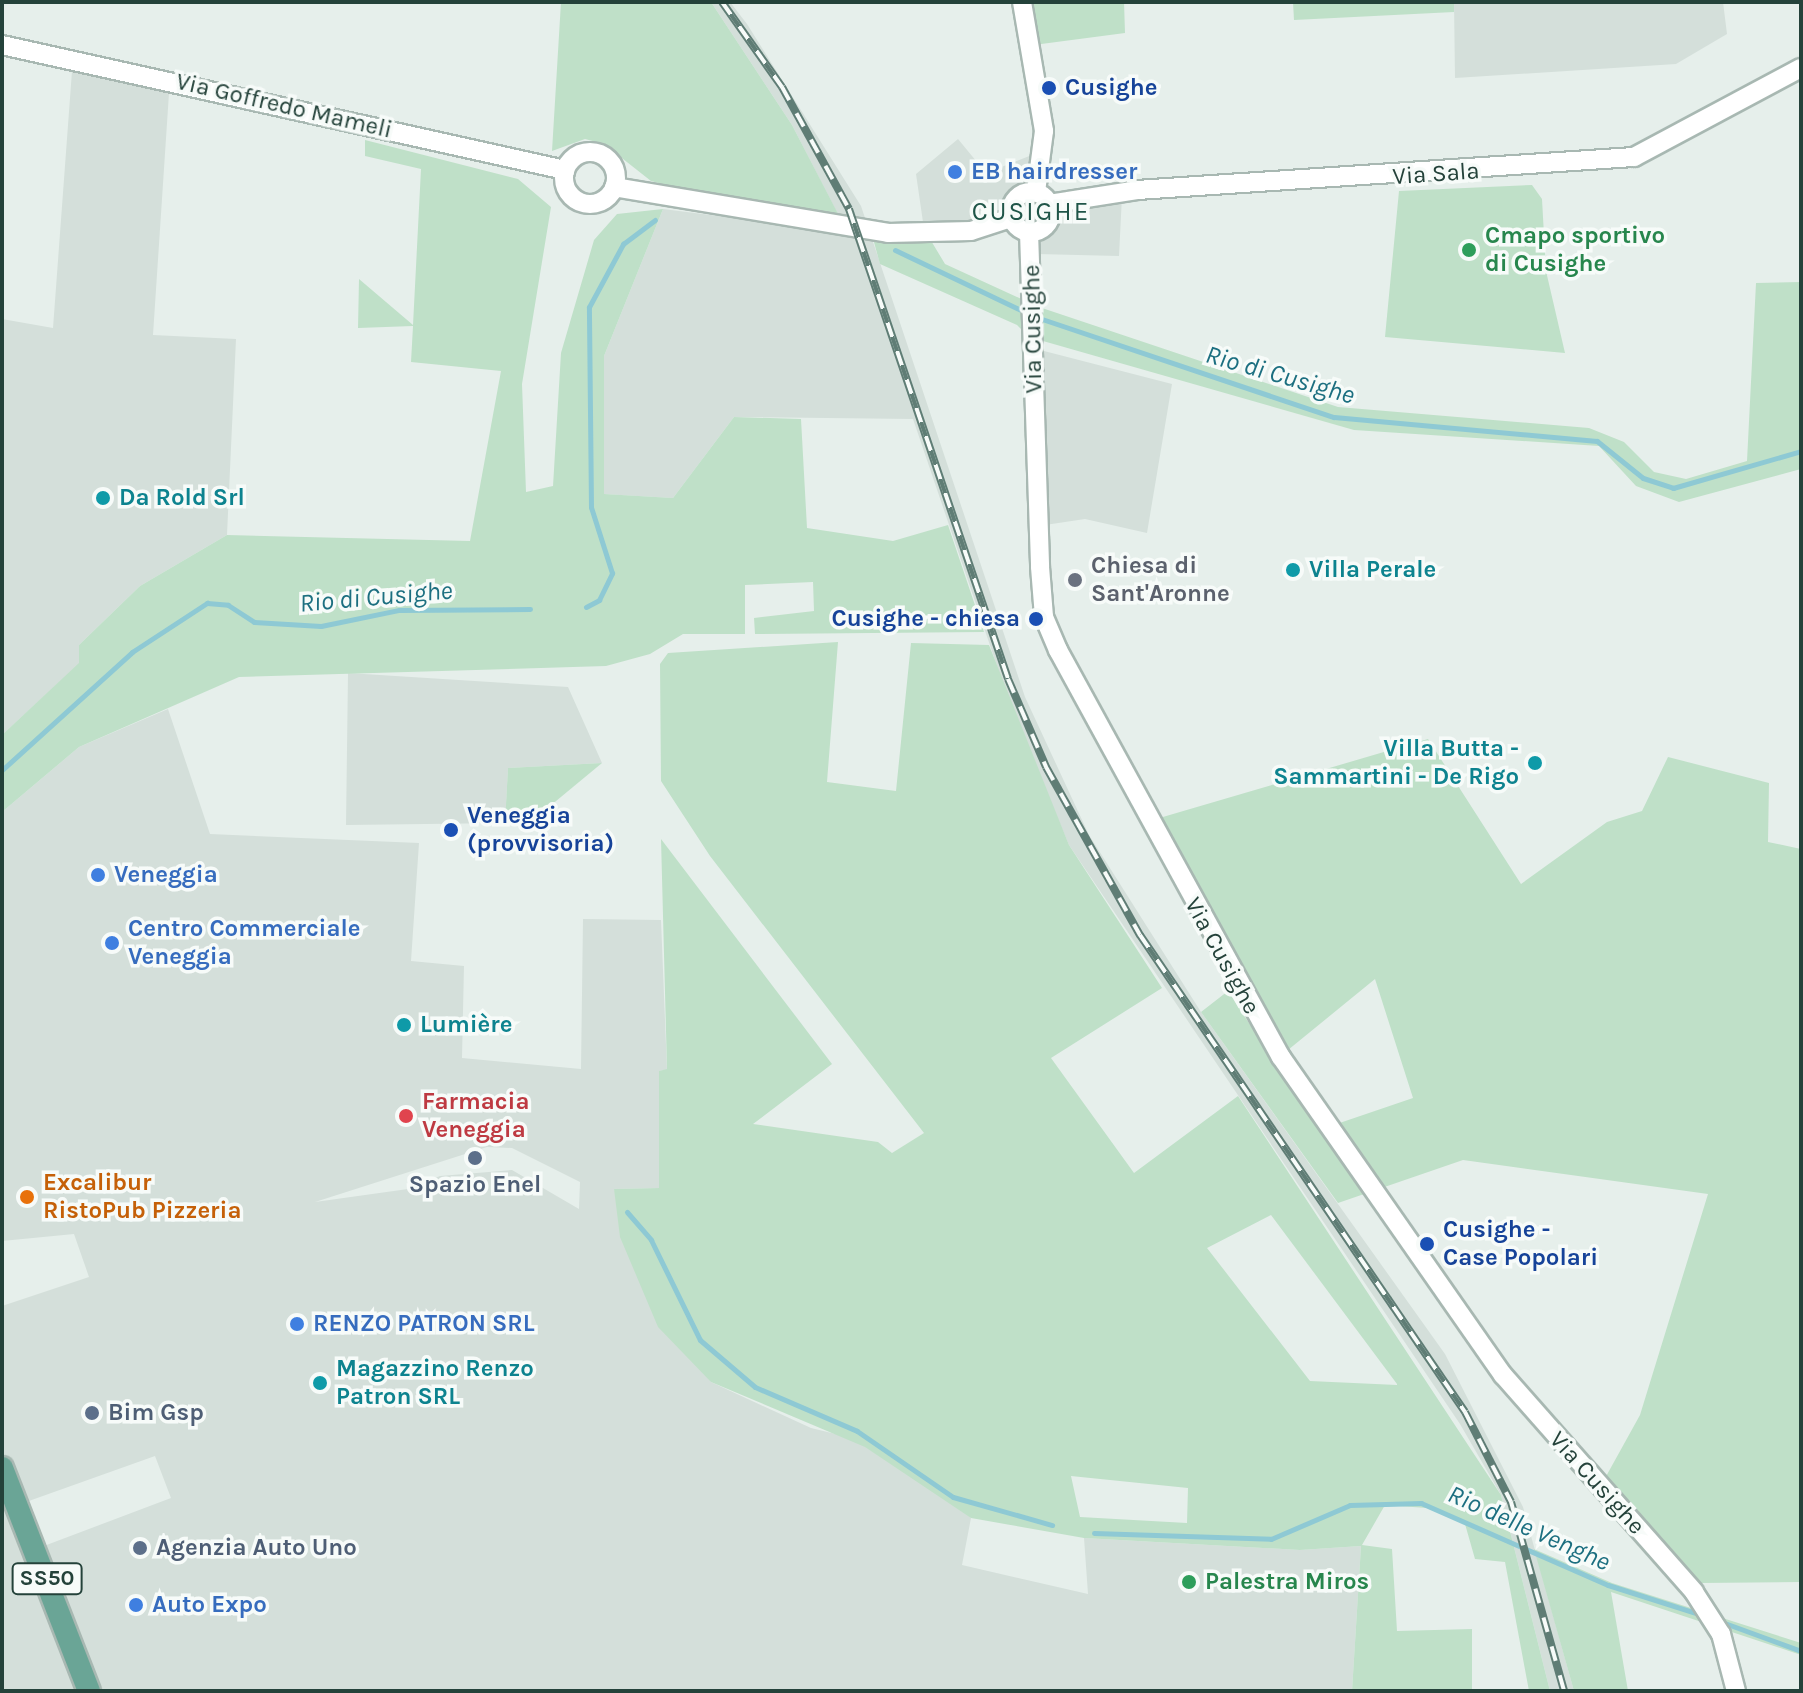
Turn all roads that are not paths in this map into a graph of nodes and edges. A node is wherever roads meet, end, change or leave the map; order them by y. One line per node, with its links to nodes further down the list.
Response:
1 (1022, 2): 6 (street)
2 (2, 45): 4 (street, Via Goffredo Mameli)
3 (1801, 68): 6 (street, Via Sala)
4 (565, 170): 5 (street); 5 (street)
5 (614, 187): 7 (street)
6 (1043, 198): 7 (street); 8 (street)
7 (1011, 218): 8 (street)
8 (1029, 232): 11 (street, Via Cusighe)
9 (2, 1468): 10 (main road, SS50)
10 (89, 1691)
11 (1736, 1691)

